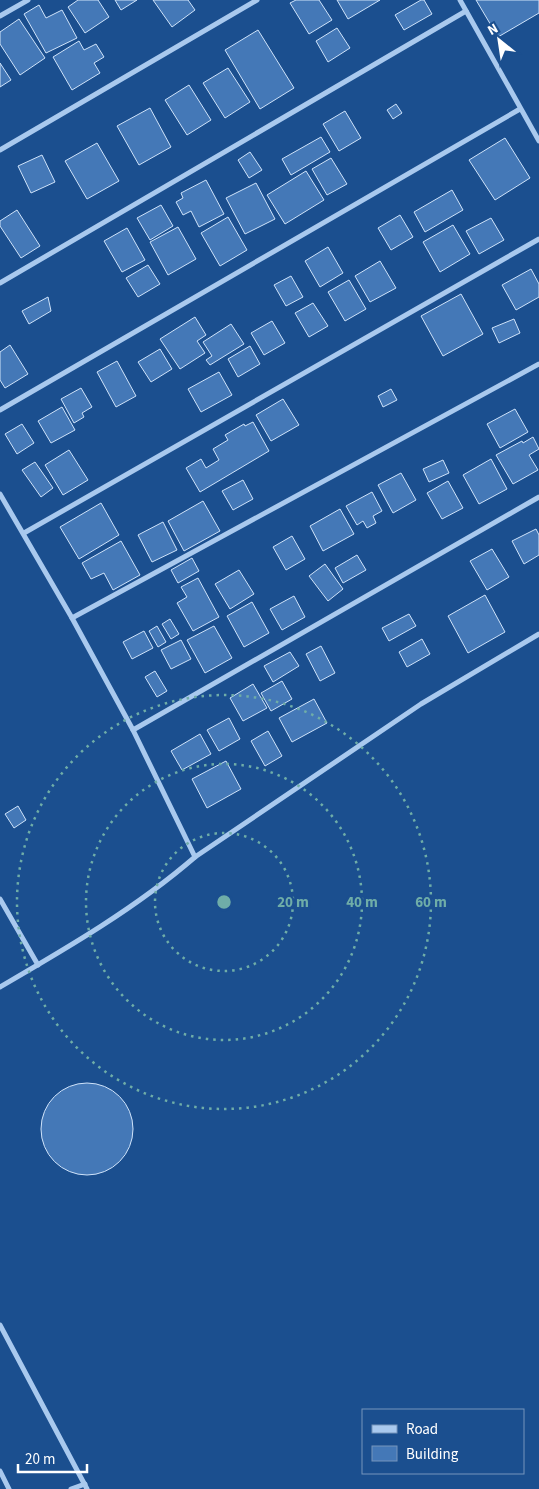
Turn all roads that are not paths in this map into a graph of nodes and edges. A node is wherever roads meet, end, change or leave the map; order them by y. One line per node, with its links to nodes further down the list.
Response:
1 (28, 0): 5 (street)
2 (256, 0): 8 (street)
3 (460, 0): 4 (street)
4 (466, 11): 6 (street); 10 (street)
5 (0, 16)
6 (520, 109): 7 (street); 12 (street)
7 (538, 137)
8 (0, 150)
9 (539, 239): 15 (street)
10 (0, 283)
11 (539, 364): 16 (street)
12 (0, 410)
13 (0, 494): 15 (street)
14 (539, 498): 18 (street)
15 (24, 534): 16 (street)
16 (72, 618): 18 (street)
17 (539, 634): 19 (street)
18 (133, 730): 19 (street)
19 (195, 857): 21 (street)
20 (0, 899): 21 (street)
21 (38, 965): 22 (street)
22 (0, 987)
23 (0, 1325): 25 (street)
24 (0, 1471): 26 (street)
25 (86, 1487): 27 (street)
26 (9, 1489)
27 (71, 1489)

